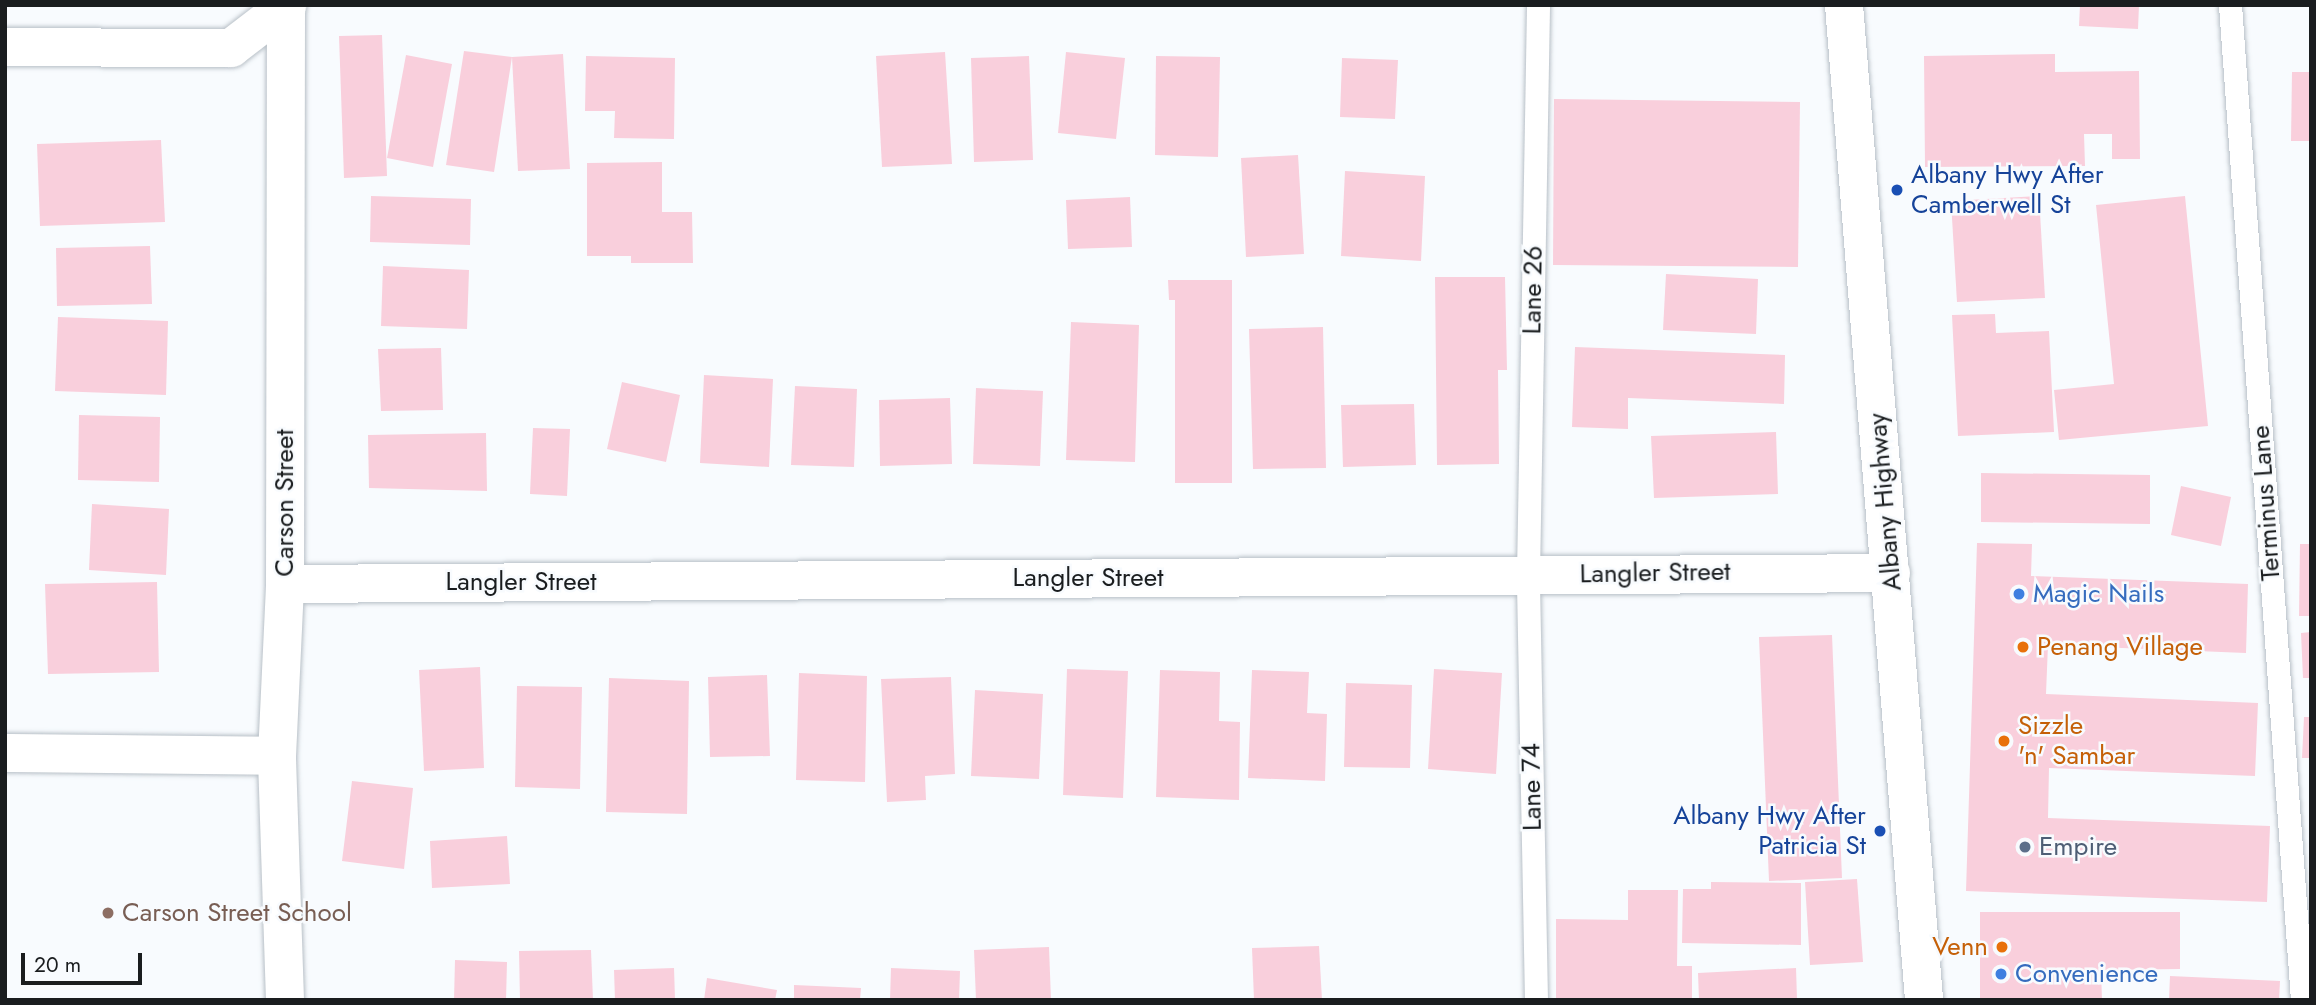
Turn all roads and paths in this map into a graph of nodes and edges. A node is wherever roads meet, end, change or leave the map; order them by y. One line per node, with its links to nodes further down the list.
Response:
1 (286, 5): 5 (street); 8 (street, Carson Street)
2 (1538, 5): 7 (lane, Lane 26)
3 (1844, 5): 6 (street, Albany Highway)
4 (2230, 5): 14 (lane, Terminus Lane)
5 (5, 47)
6 (1891, 573): 7 (street, Langler Street); 13 (street, Albany Highway)
7 (1528, 574): 8 (street, Langler Street); 12 (lane, Lane 74)
8 (285, 584): 10 (street, Carson Street)
9 (5, 753): 10 (street)
10 (277, 756): 11 (street, Carson Street)
11 (285, 1000)
12 (1536, 1000)
13 (1924, 1000)
14 (2302, 1000)

